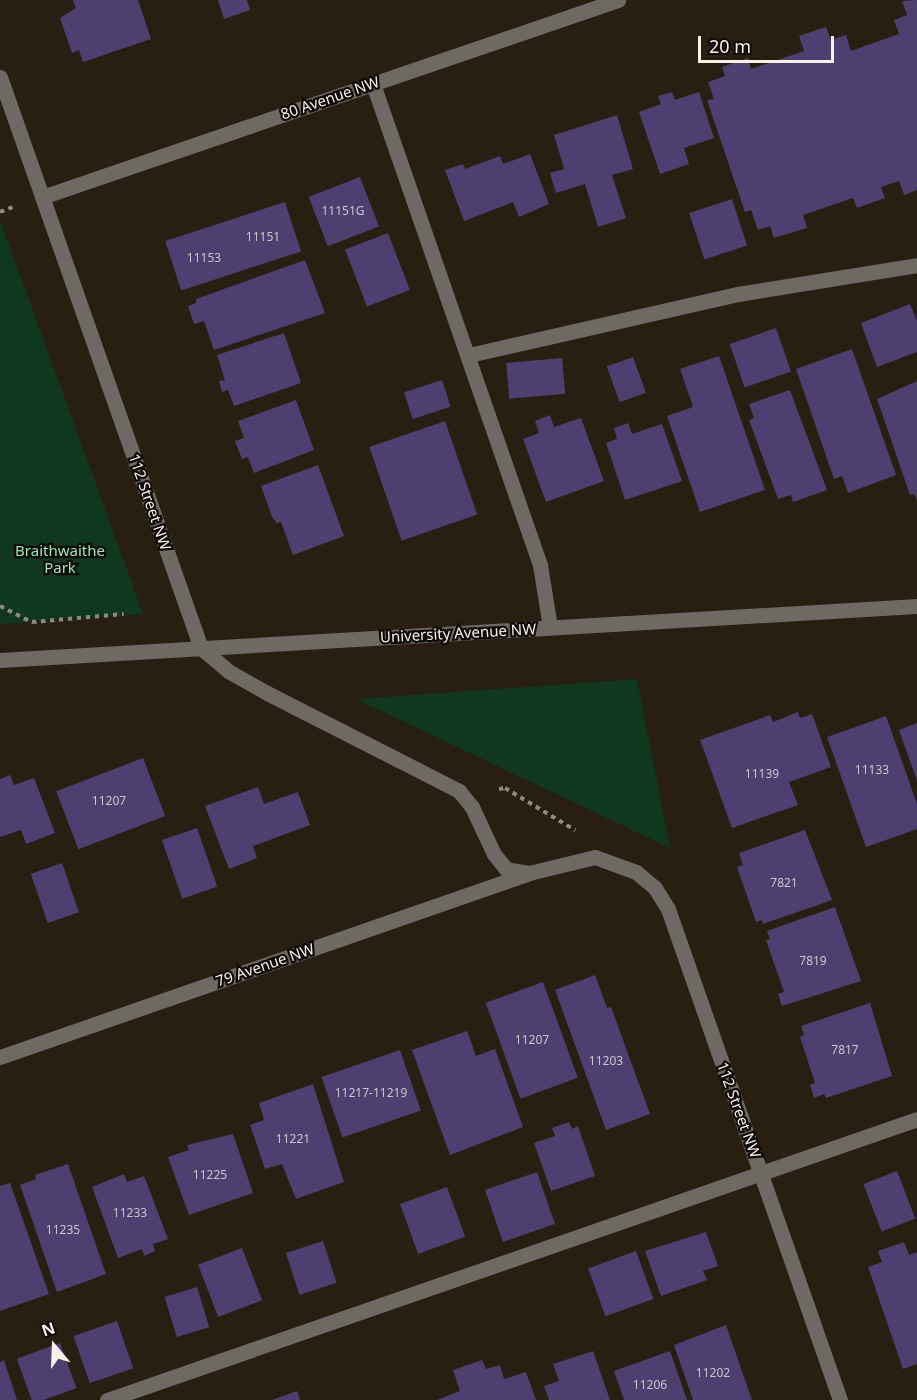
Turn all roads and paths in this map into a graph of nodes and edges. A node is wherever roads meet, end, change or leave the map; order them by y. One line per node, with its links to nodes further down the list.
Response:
1 (618, 0): 3 (street, 80 Avenue NW)
2 (0, 77): 4 (street, 112 Street NW)
3 (373, 84): 4 (street, 80 Avenue NW); 6 (street)
4 (42, 197): 11 (street, 112 Street NW)
5 (917, 265): 6 (street)
6 (470, 355): 10 (street)
7 (0, 606): 9 (path)
8 (917, 606): 10 (street, University Avenue NW)
9 (124, 614)
10 (550, 627): 11 (street, University Avenue NW)
11 (201, 648): 12 (street, University Avenue NW); 13 (street)
12 (0, 660)
13 (459, 791): 14 (path); 15 (street)
14 (595, 857): 15 (street); 18 (street, 112 Street NW)
15 (530, 873): 16 (street, 79 Avenue NW)
16 (0, 1058)
17 (917, 1119): 18 (street)
18 (761, 1171): 19 (street); 20 (street, 112 Street NW)
19 (107, 1400)
20 (840, 1400)

